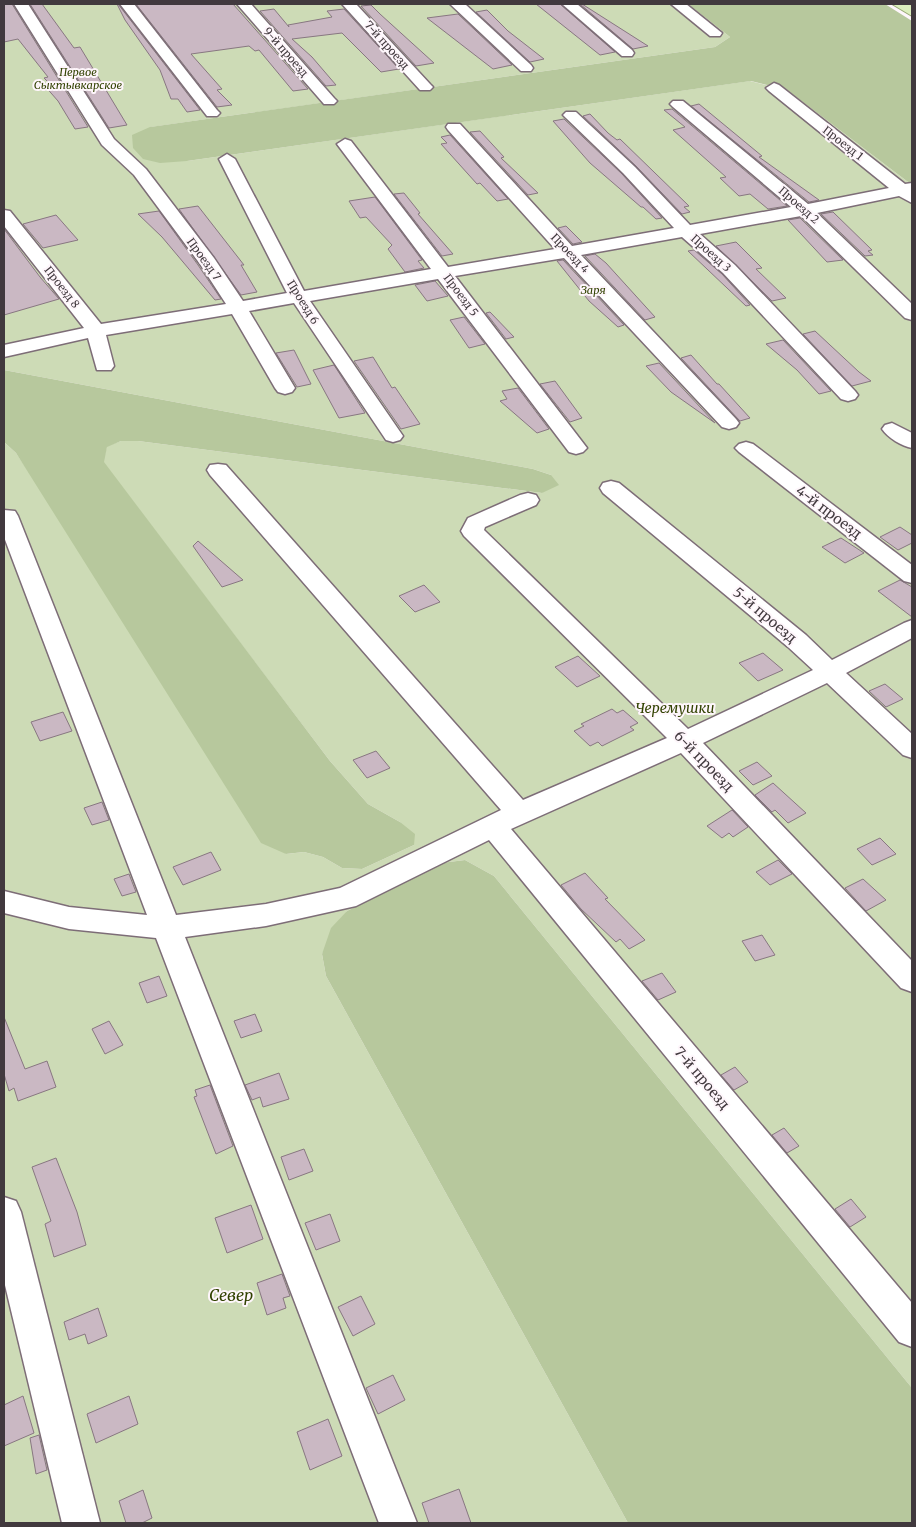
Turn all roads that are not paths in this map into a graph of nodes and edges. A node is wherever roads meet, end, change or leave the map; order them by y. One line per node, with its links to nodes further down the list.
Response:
1 (21, 4): 29 (street, Проезд 7)
2 (127, 4): 17 (street)
3 (244, 4): 15 (street, 9-й проезд)
4 (349, 4): 13 (street, 7-й проезд)
5 (457, 4): 12 (street)
6 (569, 4): 11 (street)
7 (678, 4): 10 (street)
8 (899, 4): 9 (main road)
9 (912, 12)
10 (715, 33)
11 (627, 53)
12 (526, 68)
13 (425, 87)
14 (774, 88): 22 (street, Проезд 1)
15 (329, 101)
16 (678, 104): 23 (street, Проезд 2)
17 (212, 113)
18 (570, 115): 25 (street, Проезд 3)
19 (454, 127): 26 (street, Проезд 4)
20 (344, 144): 27 (street, Проезд 5)
21 (227, 159): 28 (street, Проезд 6)
22 (909, 192): 23 (street)
23 (806, 210): 25 (street); 30 (street, Проезд 2)
24 (4, 215): 31 (street, Проезд 8)
25 (686, 231): 26 (street); 35 (street, Проезд 3)
26 (568, 252): 27 (street); 36 (street, Проезд 4)
27 (444, 272): 28 (street); 40 (street, Проезд 5)
28 (298, 296): 29 (street); 38 (street, Проезд 6)
29 (238, 308): 31 (street); 34 (street, Проезд 7)
30 (912, 314)
31 (96, 331): 32 (street); 33 (street, Проезд 8)
32 (4, 351)
33 (104, 366)
34 (285, 388)
35 (848, 395)
36 (729, 423)
37 (892, 429): 39 (street)
38 (393, 436)
39 (912, 442)
40 (576, 448)
41 (746, 448): 46 (street, 4-й проезд)
42 (218, 470): 51 (street, 7-й проезд)
43 (611, 488): 48 (lane, 5-й проезд)
44 (528, 500): 49 (street, 6-й проезд)
45 (7, 516): 53 (street)
46 (912, 576)
47 (912, 628): 48 (street)
48 (830, 672): 49 (street); 50 (street, 5-й проезд)
49 (684, 741): 51 (street); 54 (street, 6-й проезд)
50 (912, 749)
51 (506, 819): 53 (street); 56 (street, 7-й проезд)
52 (4, 902): 53 (street)
53 (167, 928): 58 (street)
54 (912, 980)
55 (4, 1212): 57 (street)
56 (912, 1330)
57 (81, 1523)
58 (398, 1523)

